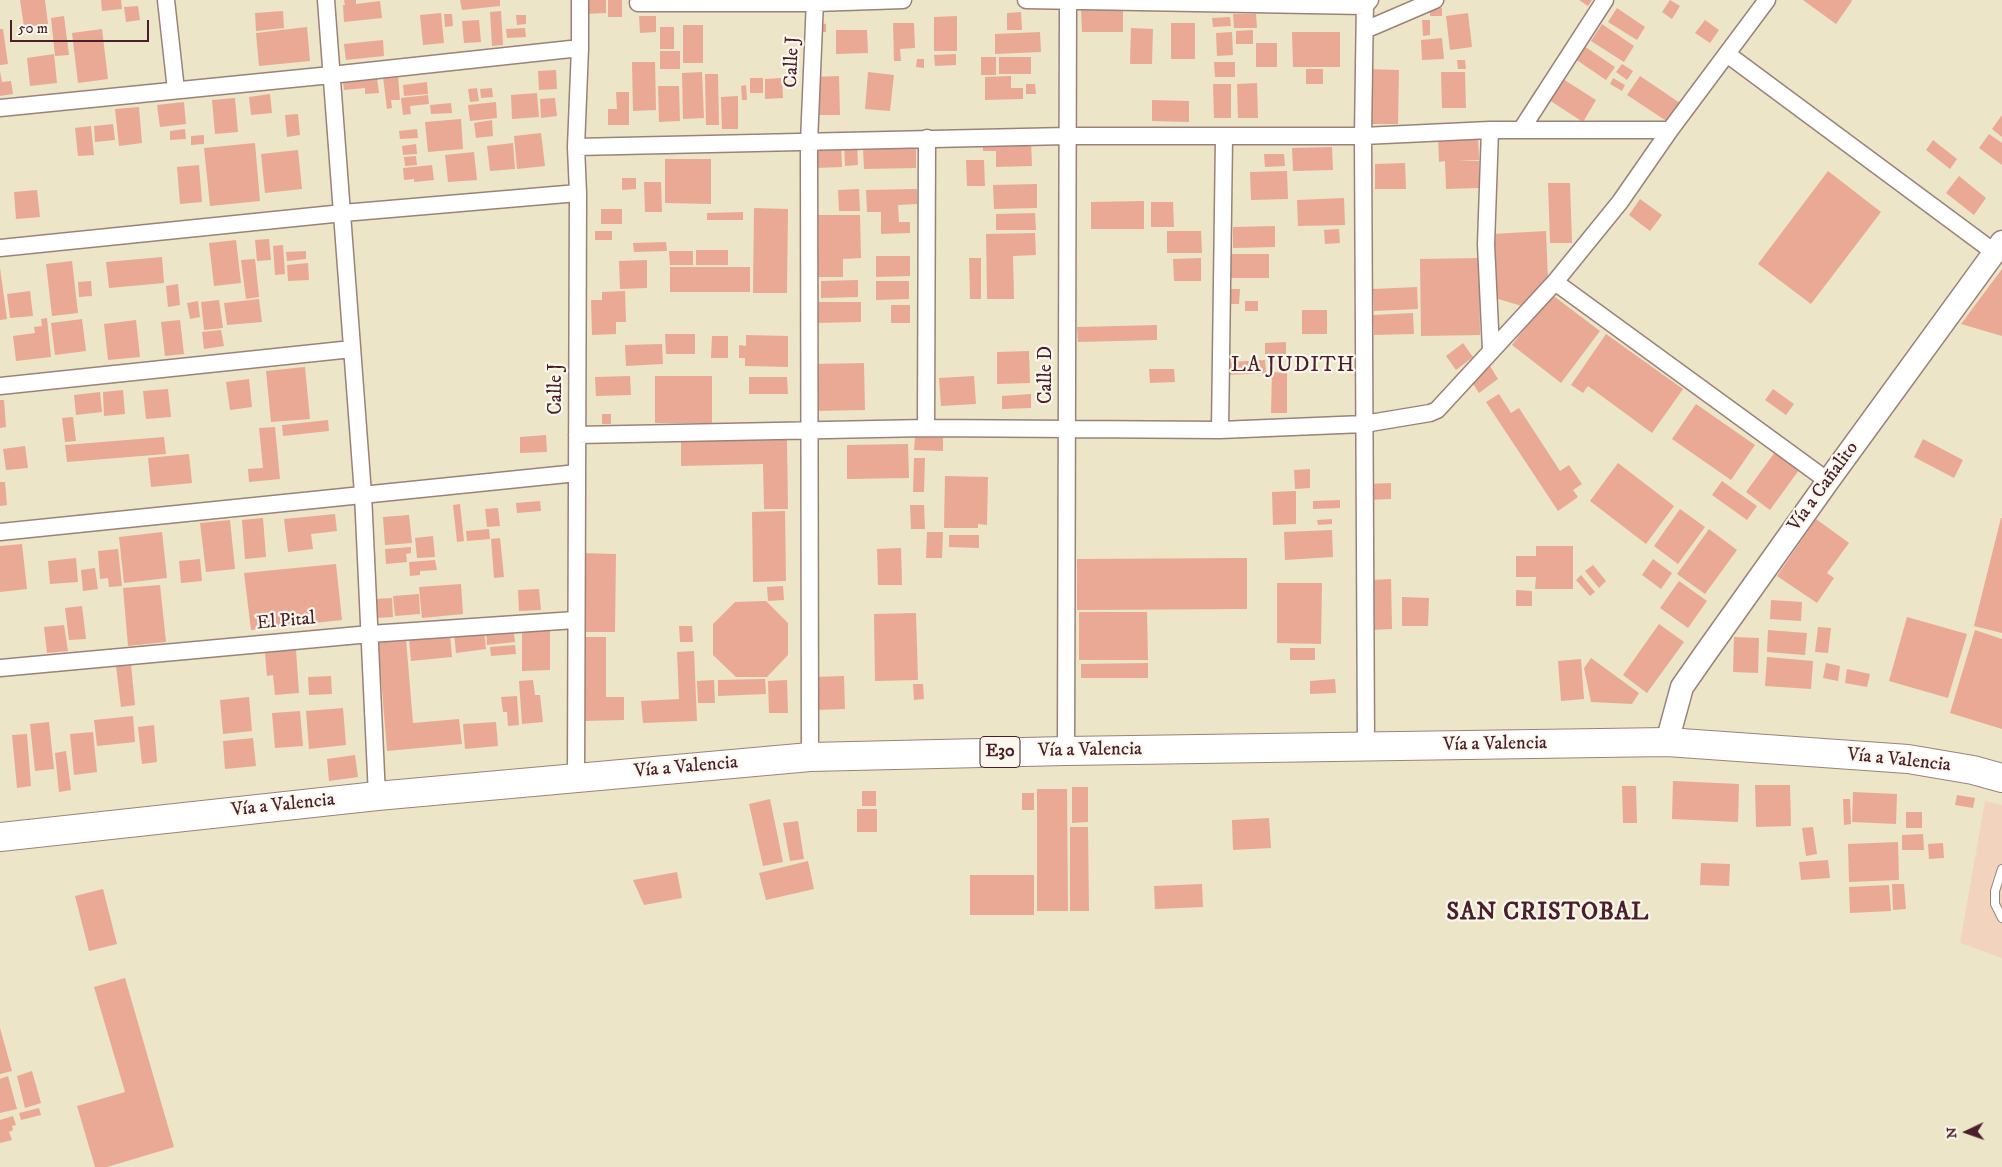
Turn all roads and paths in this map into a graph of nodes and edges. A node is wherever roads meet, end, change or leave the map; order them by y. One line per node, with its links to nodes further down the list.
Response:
1 (166, 0): 18 (street)
2 (326, 0): 17 (street)
3 (580, 0): 15 (street, Calle J)
4 (903, 0): 11 (street)
5 (1026, 0): 6 (street)
6 (1068, 0): 10 (street); 23 (street, Calle D)
7 (1435, 0): 14 (street)
8 (1605, 0): 21 (street)
9 (1767, 0): 16 (street)
10 (1269, 1): 12 (street)
11 (815, 2): 13 (street); 27 (street, Calle J)
12 (1367, 2): 14 (street)
13 (638, 3)
14 (1365, 30): 24 (street)
15 (580, 48): 17 (street); 28 (street, Calle J)
16 (1727, 54): 22 (street); 31 (street)
17 (332, 75): 18 (street); 30 (street)
18 (176, 90): 19 (street)
19 (0, 108)
20 (1490, 130): 21 (street); 24 (street); 35 (street)
21 (1521, 130): 22 (street)
22 (1670, 130): 33 (street)
23 (1067, 136): 25 (street); 26 (street); 38 (street, Calle D)
24 (1363, 136): 25 (street); 37 (street)
25 (1224, 137): 41 (street)
26 (928, 138): 27 (street); 39 (street)
27 (809, 143): 28 (street); 40 (street, Calle J)
28 (576, 147): 29 (street, Calle J)
29 (578, 193): 30 (street); 42 (street, Calle J)
30 (343, 213): 32 (street); 34 (street)
31 (1998, 247): 44 (main road, Vía a Cañalito)
32 (0, 248)
33 (1555, 282): 35 (street); 44 (street)
34 (352, 349): 36 (street); 45 (street)
35 (1491, 350): 37 (street)
36 (0, 386)
37 (1364, 424): 41 (street); 51 (street)
38 (1068, 427): 39 (street); 41 (street); 52 (street, Calle D)
39 (926, 428): 40 (street)
40 (810, 430): 42 (street); 53 (street, Calle J)
41 (1220, 430)
42 (577, 434): 43 (street, Calle J)
43 (577, 473): 45 (street); 47 (street, Calle J)
44 (1828, 481): 50 (main road, Vía a Cañalito)
45 (363, 494): 46 (street); 48 (street)
46 (0, 532)
47 (576, 620): 48 (street, El Pital); 54 (street, Calle J)
48 (370, 634): 49 (street, El Pital); 56 (street)
49 (0, 668)
50 (1667, 742): 51 (highway, Vía a Valencia / E30); 55 (highway, Vía a Valencia / E30)
51 (1366, 746): 52 (highway, Vía a Valencia / E30)
52 (1066, 751): 53 (highway, Vía a Valencia / E30)
53 (810, 757): 54 (highway, Vía a Valencia / E30)
54 (576, 778): 56 (highway, Vía a Valencia / E30)
55 (2002, 778)
56 (377, 796): 57 (highway, Vía a Valencia / E30)
57 (0, 837)
58 (2002, 869): 59 (lane)
59 (2002, 918)

